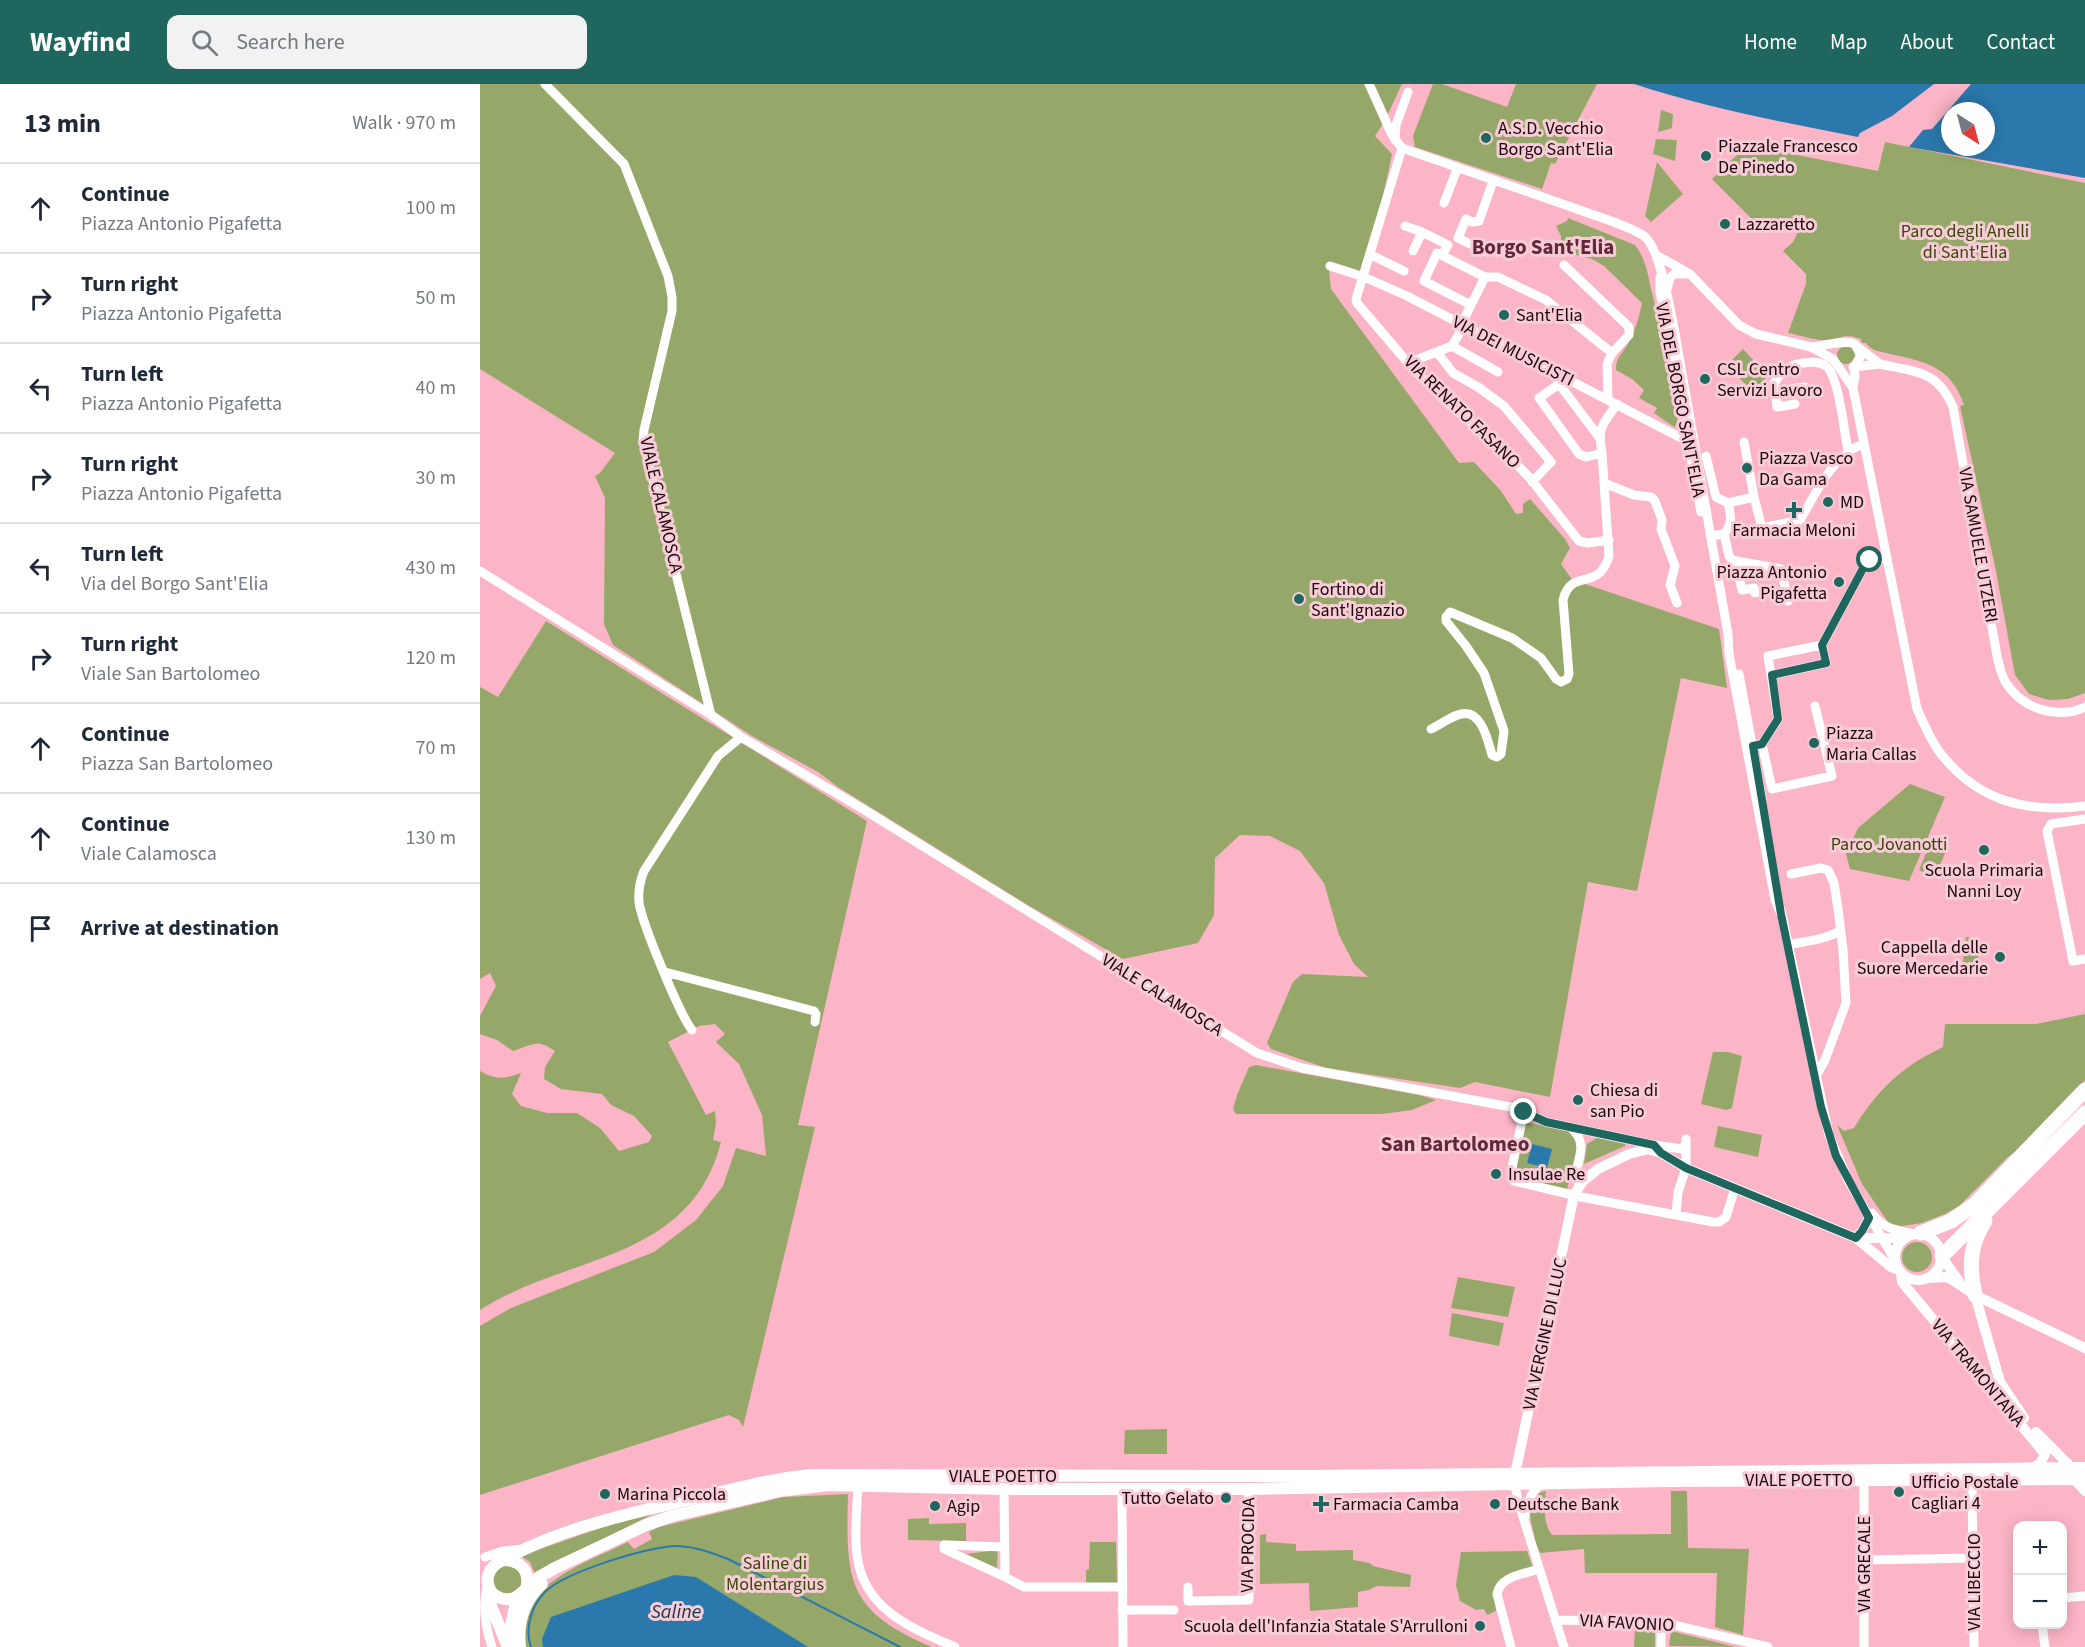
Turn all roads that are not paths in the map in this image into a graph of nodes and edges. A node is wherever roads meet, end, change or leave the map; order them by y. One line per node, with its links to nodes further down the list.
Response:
1 (545, 84): 68 (street, VIALE CALAMOSCA)
2 (1369, 84): 4 (street, VIA DEL BORGO SANT'ELIA)
3 (1408, 92): 4 (street)
4 (1395, 140): 5 (street, VIA DEL BORGO SANT'ELIA)
5 (1402, 148): 6 (street, VIA DEL BORGO SANT'ELIA); 13 (street, VIA RENATO FASANO)
6 (1457, 169): 7 (street, VIA DEL BORGO SANT'ELIA); 8 (street)
7 (1493, 181): 12 (street); 15 (street, VIA DEL BORGO SANT'ELIA)
8 (1444, 203)
9 (1405, 226): 10 (street)
10 (1422, 232): 11 (street); 14 (street)
11 (1413, 251)
12 (1487, 252)
13 (1371, 255): 18 (street); 21 (street, VIA RENATO FASANO)
14 (1442, 255): 22 (street); 24 (street)
15 (1656, 255): 19 (street, VIA DEL BORGO SANT'ELIA); 20 (street)
16 (1564, 265): 31 (street)
17 (1330, 266): 21 (street, VIA DEI MUSICISTI)
18 (1404, 271)
19 (1660, 271): 23 (street, VIA DEL BORGO SANT'ELIA); 45 (street, VIA DEL BORGO SANT'ELIA)
20 (1690, 274): 23 (street, VIA DEL BORGO SANT'ELIA); 28 (street)
21 (1364, 277): 25 (street, VIA DEI MUSICISTI); 32 (street, VIA RENATO FASANO)
22 (1485, 277): 24 (street); 31 (street)
23 (1667, 292): 45 (street, VIA DEL BORGO SANT'ELIA)
24 (1471, 305): 25 (street)
25 (1461, 325): 27 (street); 37 (street, VIA DEI MUSICISTI)
26 (1838, 344): 28 (street); 29 (street); 33 (street)
27 (1452, 346): 30 (street); 36 (street)
28 (1811, 347): 33 (street)
29 (1858, 347): 34 (street, VIA SAMUELE UTZERI); 35 (street)
30 (1437, 352): 32 (street); 51 (street)
31 (1612, 353): 41 (street)
32 (1408, 363): 51 (street, VIA RENATO FASANO)
33 (1836, 363): 35 (street); 39 (street)
34 (1880, 364): 35 (street, VIA SAMUELE UTZERI); 67 (street, VIA SAMUELE UTZERI)
35 (1854, 367): 39 (street)
36 (1498, 372)
37 (1558, 380): 41 (street, VIA DEI MUSICISTI); 44 (street); 49 (street)
38 (1805, 387): 40 (street)
39 (1853, 388): 47 (street)
40 (1775, 391): 43 (street); 48 (street)
41 (1608, 398): 42 (street, VIA DEI MUSICISTI)
42 (1617, 404): 44 (street); 45 (street, VIA DEI MUSICISTI)
43 (1795, 404)
44 (1599, 437): 49 (street)
45 (1690, 441): 55 (street, VIA DEL BORGO SANT'ELIA)
46 (1744, 442): 53 (street)
47 (1864, 444): 48 (street); 58 (street)
48 (1847, 447): 53 (street)
49 (1602, 453): 52 (street)
50 (1706, 456): 54 (street)
51 (1532, 482): 57 (street, VIA RENATO FASANO)
52 (1604, 483): 57 (street); 63 (street)
53 (1754, 497): 54 (street)
54 (1728, 503): 56 (street)
55 (1709, 531): 56 (street); 71 (street, VIA DEL BORGO SANT'ELIA)
56 (1724, 534): 59 (street)
57 (1609, 540): 69 (street)
58 (1887, 558): 64 (street); 74 (street)
59 (1735, 561): 61 (street); 62 (street)
60 (480, 572): 68 (street, VIALE CALAMOSCA)
61 (1764, 590)
62 (1788, 601)
63 (1677, 603)
64 (1822, 645): 65 (street); 65 (street)
65 (1772, 675): 71 (street)
66 (1815, 706): 72 (street)
67 (2085, 707)
68 (711, 716): 70 (street, VIALE CALAMOSCA)
69 (1431, 729)
70 (741, 737): 81 (street); 88 (street, VIALE CALAMOSCA)
71 (1754, 746): 72 (street); 73 (street, VIA DEL BORGO SANT'ELIA); 77 (street, VIA DEL BORGO SANT'ELIA)
72 (1772, 789): 73 (street)
73 (1761, 791): 77 (street, VIA DEL BORGO SANT'ELIA)
74 (2085, 806)
75 (2085, 819): 80 (street)
76 (1791, 874): 78 (street)
77 (1781, 914): 79 (street, VIA DEL BORGO SANT'ELIA)
78 (1840, 931): 79 (street); 84 (street)
79 (1788, 945): 85 (street, VIA DEL BORGO SANT'ELIA)
80 (2085, 959)
81 (665, 972): 82 (street); 83 (street)
82 (815, 1022)
83 (692, 1030)
84 (1831, 1040): 85 (street); 86 (street)
85 (1810, 1048): 86 (street, VIA DEL BORGO SANT'ELIA)
86 (1815, 1078): 93 (street, VIA DEL BORGO SANT'ELIA)
87 (2085, 1090): 99 (highway)
88 (1524, 1112): 90 (street, VIALE CALAMOSCA); 95 (street)
89 (2085, 1113): 96 (highway)
90 (1570, 1127): 91 (street, VIALE CALAMOSCA); 95 (street)
91 (1658, 1149): 92 (street); 92 (street, VIALE CALAMOSCA); 95 (street)
92 (1686, 1168): 94 (street); 97 (street)
93 (1849, 1182): 98 (street, VIA DEL BORGO SANT'ELIA); 99 (street, VIA DEL BORGO SANT'ELIA)
94 (1735, 1188): 97 (street); 100 (street)
95 (1577, 1190): 97 (street); 114 (street, VIA VERGINE DI LLUC)
96 (1996, 1203): 102 (highway); 105 (highway)
97 (1676, 1215)
98 (1869, 1218): 100 (street); 101 (street, VIA DEL BORGO SANT'ELIA)
99 (1913, 1235): 101 (street); 102 (street); 103 (street)
100 (1856, 1238): 101 (street); 103 (street)
101 (1881, 1238): 103 (street, VIA DEL BORGO SANT'ELIA)
102 (1942, 1257): 104 (street); 105 (street)
103 (1898, 1267): 104 (street); 110 (street, VIA TRAMONTANA)
104 (1928, 1278): 105 (street)
105 (1969, 1292): 106 (street); 107 (street, VIA TRAMONTANA)
106 (2000, 1307): 107 (street); 108 (street)
107 (1983, 1324): 109 (street, VIA TRAMONTANA)
108 (2085, 1348)
109 (1995, 1368): 110 (street); 113 (street, VIA TRAMONTANA)
110 (1980, 1376): 112 (street, VIA TRAMONTANA)
111 (2085, 1468): 113 (main road, VIALE POETTO)
112 (2031, 1469): 113 (main road, VIALE POETTO); 114 (main road, VIALE POETTO)
113 (2077, 1476): 116 (main road, VIALE POETTO); 122 (street, VIA TRAMONTANA)
114 (1514, 1478): 117 (main road, VIALE POETTO); 121 (main road, VIALE POETTO); 123 (street); 125 (main road, VIALE POETTO)
115 (1864, 1480): 116 (main road, VIALE POETTO); 117 (main road, VIALE POETTO); 128 (street, VIA GRECALE)
116 (1972, 1480): 127 (street, VIA LIBECCIO)
117 (1541, 1483): 123 (street)
118 (858, 1486): 120 (main road, VIALE POETTO); 135 (main road, VIALE POETTO); 147 (street)
119 (1122, 1488): 120 (main road, VIALE POETTO); 121 (main road, VIALE POETTO); 133 (street)
120 (1004, 1489): 124 (street)
121 (1249, 1489): 134 (street, VIA PROCIDA)
122 (2085, 1491)
123 (1526, 1528): 130 (street)
124 (1004, 1547): 131 (street); 131 (street)
125 (523, 1549): 126 (street); 129 (main road, VIALE POETTO)
126 (483, 1558): 129 (street)
127 (1974, 1558): 128 (street); 154 (street, VIA LIBECCIO)
128 (1864, 1560): 153 (street, VIA GRECALE)
129 (502, 1561): 132 (main road, VIALE POETTO); 135 (main road)
130 (1539, 1569): 140 (street); 149 (street)
131 (1005, 1577): 133 (street)
132 (486, 1583): 135 (main road); 144 (street); 145 (main road)
133 (1122, 1587): 138 (street)
134 (1188, 1587)
135 (524, 1595): 146 (main road)
136 (2085, 1596): 137 (street)
137 (2067, 1598)
138 (1122, 1610): 139 (street); 148 (street)
139 (1174, 1610)
140 (1555, 1620): 141 (street, VIA FAVONIO); 150 (street)
141 (1661, 1622): 143 (street, VIA FAVONIO); 151 (street)
142 (2043, 1629): 155 (street)
143 (1747, 1645): 152 (street, VIA FAVONIO)
144 (492, 1647)
145 (508, 1647)
146 (519, 1647)
147 (955, 1647)
148 (1122, 1647)
149 (1511, 1647)
150 (1564, 1647)
151 (1661, 1647)
152 (1768, 1647)
153 (1864, 1647)
154 (1974, 1647)
155 (2045, 1647)

